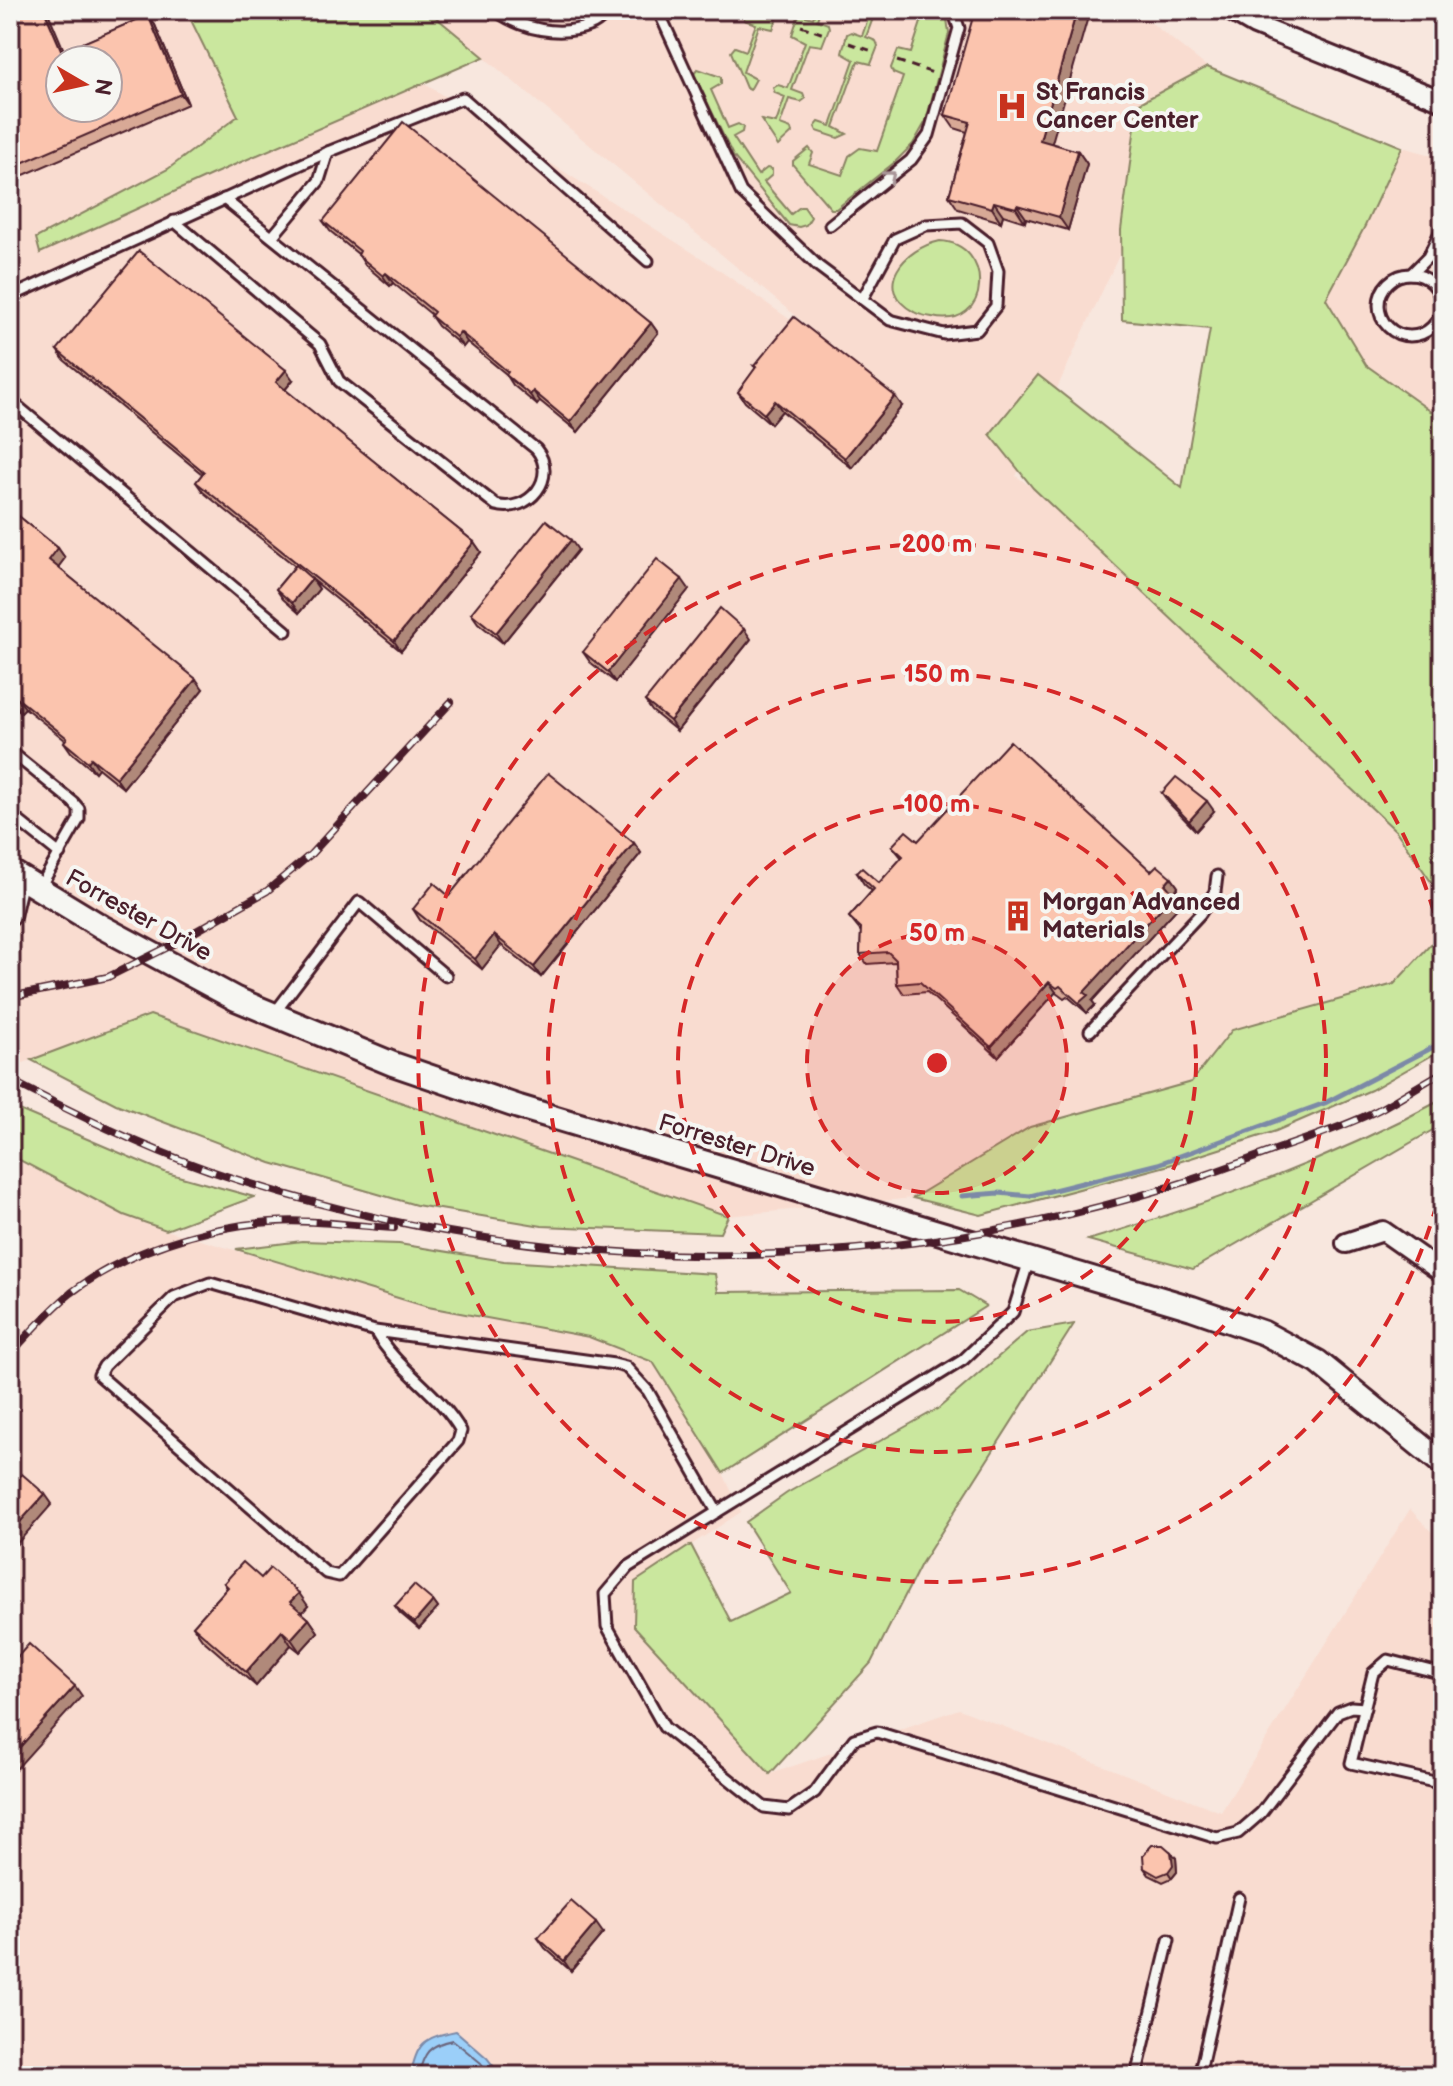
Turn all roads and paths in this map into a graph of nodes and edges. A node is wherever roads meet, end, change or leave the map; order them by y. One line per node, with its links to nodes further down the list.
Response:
1 (495, 10): 2 (lane)
2 (610, 10)
3 (658, 10): 25 (lane)
4 (756, 10): 7 (path)
5 (953, 10): 18 (lane, one-way to 5)
6 (1229, 10): 14 (street)
7 (772, 16)
8 (801, 26): 9 (path)
9 (824, 34)
10 (849, 43): 11 (path)
11 (875, 52)
12 (897, 61): 13 (path)
13 (940, 75)
14 (1443, 101)
15 (328, 152): 16 (lane); 20 (lane); 21 (lane)
16 (224, 199): 17 (lane); 20 (lane)
17 (174, 221): 20 (lane); 24 (lane)
18 (830, 225)
19 (1443, 226): 22 (lane)
20 (272, 237)
21 (648, 261)
22 (1411, 274): 23 (lane); 26 (lane)
23 (1441, 291): 26 (lane)
24 (10, 297)
25 (863, 298): 25 (lane)
26 (1439, 326)
27 (10, 400): 28 (lane)
28 (286, 631)
29 (10, 751): 31 (lane)
30 (10, 814): 31 (lane)
31 (60, 854): 34 (lane)
32 (15, 874): 34 (street, Forrester Drive); 35 (street)
33 (1217, 876): 38 (lane)
34 (39, 890): 37 (street, Forrester Drive)
35 (10, 916)
36 (446, 976): 37 (lane)
37 (273, 1015): 40 (street, Forrester Drive)
38 (1090, 1031)
39 (1346, 1243): 41 (street)
40 (1029, 1260): 43 (street, Forrester Drive); 44 (lane)
41 (1443, 1273)
42 (375, 1331): 42 (lane); 44 (lane)
43 (1443, 1464)
44 (717, 1512): 46 (lane)
45 (1443, 1674): 46 (lane)
46 (1365, 1708): 47 (lane)
47 (1443, 1784)
48 (1239, 1898): 51 (lane)
49 (1169, 1940): 50 (lane)
50 (1136, 2076)
51 (1199, 2076)

